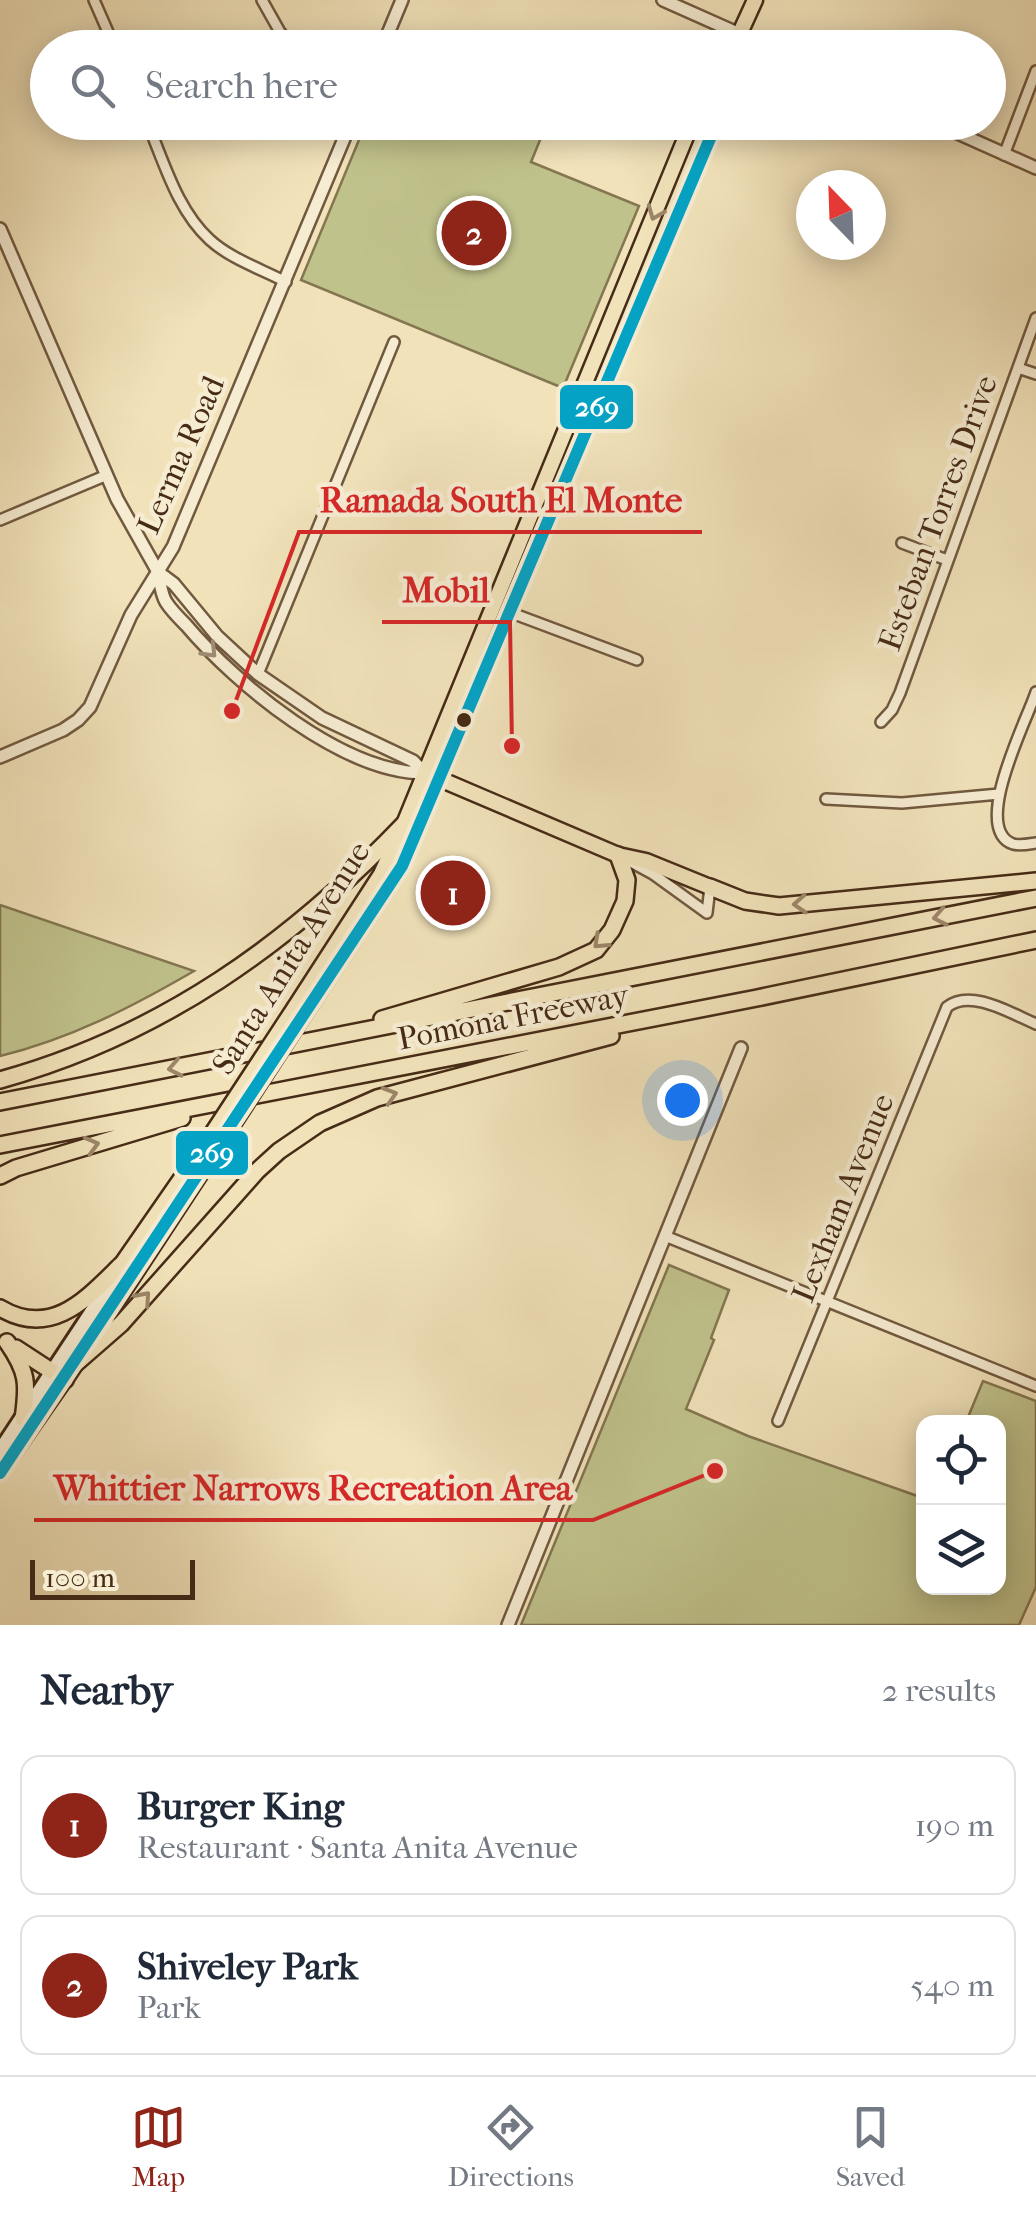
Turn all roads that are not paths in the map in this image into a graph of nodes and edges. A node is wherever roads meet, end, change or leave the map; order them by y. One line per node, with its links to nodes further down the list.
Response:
1 (94, 0): 6 (street)
2 (262, 0): 7 (street)
3 (402, 0): 8 (street)
4 (663, 0): 9 (street)
5 (755, 0): 10 (main road)
6 (106, 30)
7 (279, 30)
8 (390, 30)
9 (722, 30)
10 (745, 30)
11 (1036, 71): 17 (street)
12 (155, 140): 20 (street)
13 (344, 140): 20 (street, Lerma Road)
14 (685, 140): 25 (main road, Santa Anita Avenue, one-way to 25)
15 (709, 140): 26 (main road, Santa Anita Avenue)
16 (971, 140): 17 (street)
17 (1004, 156): 18 (street)
18 (1036, 168)
19 (0, 230): 27 (street)
20 (286, 282): 31 (street, Lerma Road)
21 (1036, 318): 23 (street, Esteban Torres Drive)
22 (394, 342): 34 (street)
23 (1018, 368): 24 (street); 30 (street, Esteban Torres Drive)
24 (1036, 374)
25 (558, 450): 26 (main road); 40 (main road, Santa Anita Avenue)
26 (575, 458): 32 (main road, Santa Anita Avenue)
27 (107, 475): 28 (street); 31 (street)
28 (0, 520)
29 (902, 543): 30 (street)
30 (947, 560): 36 (street, Esteban Torres Drive)
31 (158, 572): 34 (street); 38 (street, Lerma Road); 39 (street, one-way to 39)
32 (510, 612): 33 (street); 40 (main road, Santa Anita Avenue)
33 (637, 660)
34 (258, 674): 37 (street)
35 (1035, 698): 41 (street)
36 (881, 722)
37 (384, 748): 39 (street); 40 (street)
38 (0, 757)
39 (376, 762): 40 (street)
40 (432, 776): 43 (main road, Santa Anita Avenue); 45 (main road); 51 (main road, Santa Anita Avenue)
41 (999, 794): 42 (street); 44 (street)
42 (826, 799)
43 (404, 824): 51 (main road, Santa Anita Avenue); 55 (highway)
44 (1036, 843)
45 (618, 855): 47 (main road); 47 (street); 53 (highway, one-way to 53)
46 (1036, 881): 47 (highway, one-way to 47)
47 (710, 887)
48 (1036, 898): 53 (highway, Pomona Freeway, one-way to 53)
49 (1036, 940): 50 (highway, Pomona Freeway)
50 (757, 998): 56 (highway, Pomona Freeway); 65 (highway, one-way to 50)
51 (303, 1006): 61 (main road, Santa Anita Avenue, bridge); 65 (main road, Santa Anita Avenue, bridge)
52 (1036, 1024): 62 (street, Lexham Avenue)
53 (288, 1046): 57 (highway, Pomona Freeway, one-way to 57)
54 (742, 1048): 60 (street)
55 (0, 1080)
56 (271, 1092): 58 (highway, Pomona Freeway); 59 (highway, one-way to 56)
57 (0, 1102)
58 (0, 1144)
59 (0, 1176)
60 (665, 1236): 62 (street); 72 (street)
61 (121, 1266): 63 (highway); 66 (main road, Santa Anita Avenue)
62 (827, 1302): 67 (street); 69 (street, Lexham Avenue)
63 (0, 1308)
64 (4, 1340): 66 (highway); 68 (highway)
65 (74, 1365): 66 (main road, Santa Anita Avenue)
66 (59, 1376): 68 (main road, Santa Anita Avenue); 71 (main road, Santa Anita Avenue)
67 (1036, 1386)
68 (23, 1420): 70 (main road, Santa Anita Avenue)
69 (778, 1421)
70 (0, 1450)
71 (0, 1473)
72 (508, 1625)

